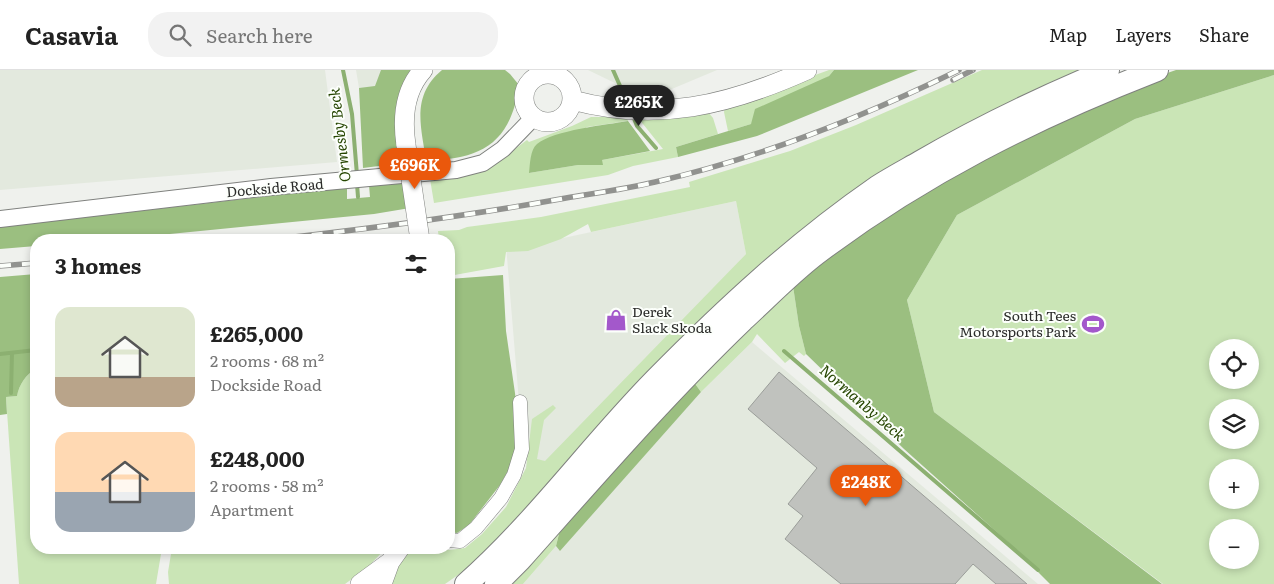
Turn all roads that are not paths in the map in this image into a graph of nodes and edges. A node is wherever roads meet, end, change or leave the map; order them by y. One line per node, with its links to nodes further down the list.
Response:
1 (423, 70): 9 (main road, bridge)
2 (808, 70): 6 (main road)
3 (1108, 70): 13 (highway)
4 (1157, 70): 13 (highway)
5 (526, 75): 6 (main road); 7 (main road)
6 (572, 100): 7 (main road)
7 (533, 118): 8 (street, Dockside Road)
8 (0, 219)
9 (419, 234)
10 (520, 402): 11 (street)
11 (455, 541)
12 (395, 554): 14 (main road); 15 (main road)
13 (495, 578): 16 (highway); 17 (highway)
14 (360, 584)
15 (382, 584)
16 (454, 584)
17 (466, 584)

